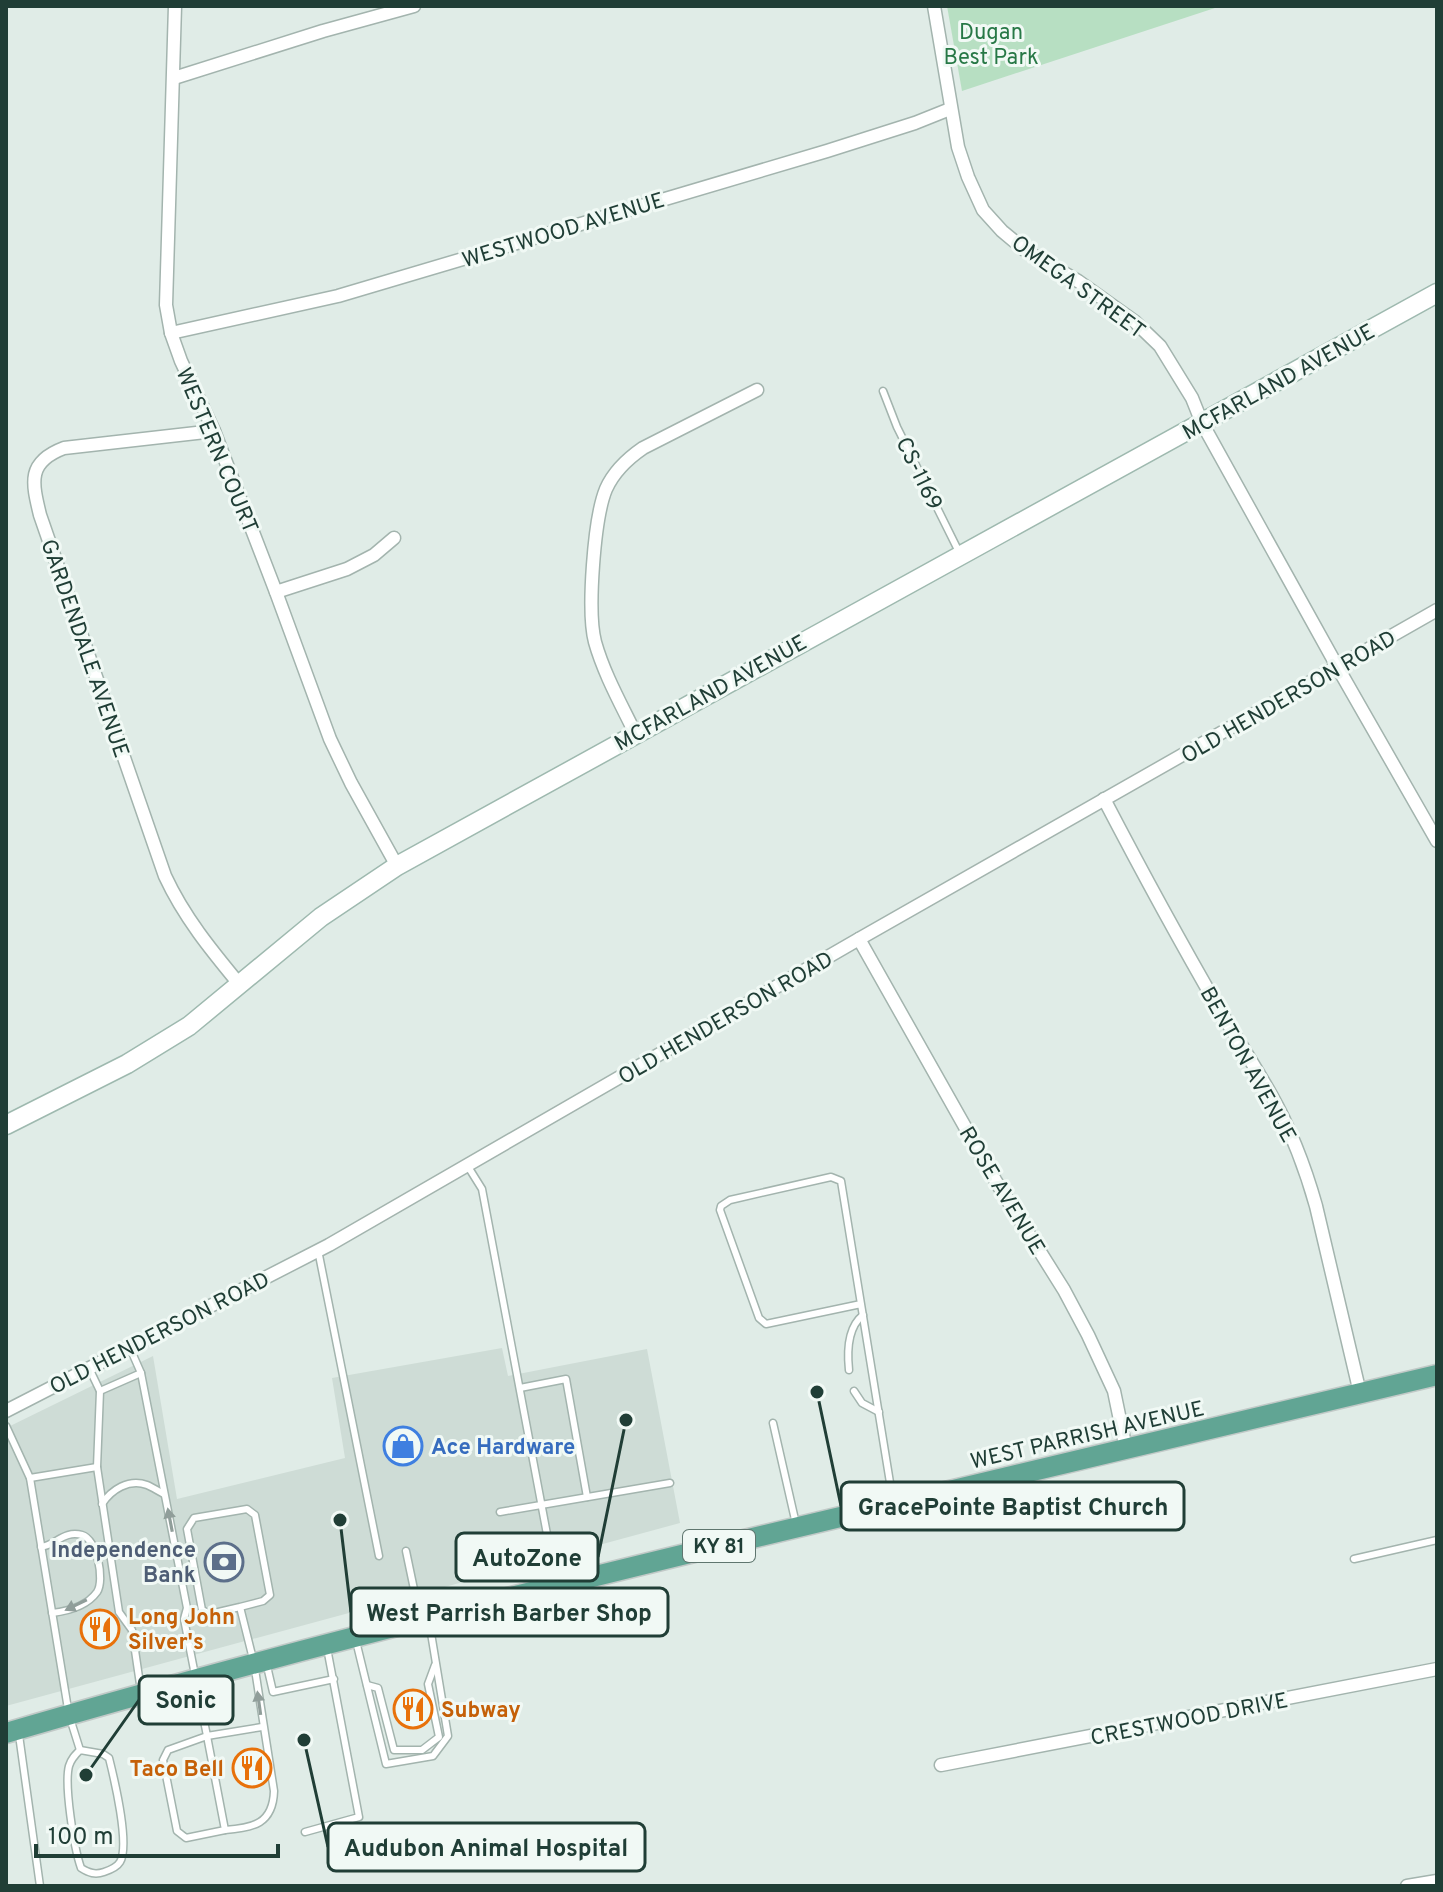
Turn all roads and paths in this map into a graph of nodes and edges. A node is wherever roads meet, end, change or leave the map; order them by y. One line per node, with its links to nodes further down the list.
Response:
1 (175, 6): 4 (street, WESTERN COURT)
2 (414, 6): 4 (street)
3 (934, 6): 5 (street, OMEGA STREET)
4 (174, 78): 7 (street, WESTERN COURT)
5 (950, 109): 7 (street, WESTWOOD AVENUE); 10 (street, OMEGA STREET)
6 (1437, 293): 10 (street, MCFARLAND AVENUE)
7 (171, 333): 11 (street, WESTERN COURT)
8 (757, 390): 17 (street)
9 (883, 391): 13 (lane, CS-1169)
10 (1202, 423): 13 (street, MCFARLAND AVENUE); 16 (street, OMEGA STREET)
11 (214, 431): 14 (street, WESTERN COURT); 22 (street, GARDENDALE AVENUE)
12 (394, 538): 14 (street)
13 (960, 554): 17 (street, MCFARLAND AVENUE)
14 (276, 592): 20 (street, WESTERN COURT)
15 (1437, 610): 16 (street, OLD HENDERSON ROAD)
16 (1338, 668): 18 (street, OLD HENDERSON ROAD); 19 (street, OMEGA STREET)
17 (635, 733): 20 (street, MCFARLAND AVENUE)
18 (1104, 799): 21 (street, OLD HENDERSON ROAD); 36 (street, BENTON AVENUE)
19 (1437, 841)
20 (397, 866): 22 (street, MCFARLAND AVENUE)
21 (859, 939): 24 (street, OLD HENDERSON ROAD); 41 (street, ROSE AVENUE)
22 (240, 985): 23 (street, MCFARLAND AVENUE)
23 (6, 1125)
24 (467, 1165): 25 (street, OLD HENDERSON ROAD); 33 (lane)
25 (318, 1250): 28 (street, OLD HENDERSON ROAD); 55 (lane)
26 (861, 1304): 26 (lane); 27 (lane)
27 (863, 1315): 30 (lane); 38 (lane)
28 (130, 1348): 29 (street, OLD HENDERSON ROAD); 31 (lane)
29 (89, 1368): 34 (lane); 37 (street, OLD HENDERSON ROAD)
30 (849, 1370)
31 (141, 1373): 34 (lane); 45 (lane)
32 (1437, 1375): 36 (main road, WEST PARRISH AVENUE / KY 81)
33 (520, 1388): 46 (lane); 49 (lane)
34 (100, 1391): 42 (lane)
35 (854, 1391): 38 (lane)
36 (1360, 1393): 41 (main road, WEST PARRISH AVENUE / KY 81)
37 (6, 1411)
38 (879, 1412): 48 (lane)
39 (773, 1423): 51 (lane)
40 (6, 1426): 43 (lane)
41 (1126, 1449): 48 (main road, WEST PARRISH AVENUE / KY 81)
42 (97, 1467): 43 (lane); 47 (lane)
43 (30, 1478): 53 (lane)
44 (670, 1483): 46 (lane)
45 (165, 1494): 47 (lane); 66 (lane, one-way to 45)
46 (587, 1497): 49 (lane)
47 (102, 1504): 69 (lane)
48 (894, 1504): 51 (main road, WEST PARRISH AVENUE / KY 81)
49 (542, 1505): 50 (lane); 57 (lane)
50 (500, 1512)
51 (797, 1527): 57 (main road, WEST PARRISH AVENUE / KY 81)
52 (1437, 1540): 56 (lane)
53 (41, 1547): 59 (lane); 59 (lane, one-way to 59)
54 (406, 1551): 60 (lane)
55 (379, 1556)
56 (1354, 1559)
57 (557, 1586): 60 (main road, WEST PARRISH AVENUE / KY 81)
58 (240, 1607): 58 (lane); 64 (lane)
59 (52, 1613): 70 (lane)
60 (424, 1618): 61 (main road, WEST PARRISH AVENUE / KY 81); 63 (lane)
61 (355, 1638): 62 (main road, WEST PARRISH AVENUE / KY 81); 68 (lane)
62 (326, 1645): 64 (main road, WEST PARRISH AVENUE / KY 81); 67 (lane)
63 (437, 1661): 68 (lane); 68 (lane)
64 (259, 1662): 66 (main road, WEST PARRISH AVENUE / KY 81); 67 (lane); 71 (lane, one-way to 64)
65 (1437, 1669): 75 (street, CRESTWOOD DRIVE)
66 (196, 1679): 69 (main road, WEST PARRISH AVENUE / KY 81); 73 (lane)
67 (334, 1679): 77 (lane)
68 (367, 1685)
69 (142, 1694): 70 (main road, WEST PARRISH AVENUE / KY 81)
70 (69, 1715): 72 (main road, WEST PARRISH AVENUE / KY 81); 74 (lane)
71 (262, 1727): 73 (lane); 76 (lane)
72 (12, 1732): 79 (lane)
73 (207, 1736): 76 (lane); 76 (lane)
74 (80, 1750): 74 (lane)
75 (941, 1765)
76 (225, 1830)
77 (305, 1832)
78 (1437, 1881): 80 (street)
79 (40, 1886)
80 (1407, 1886)

